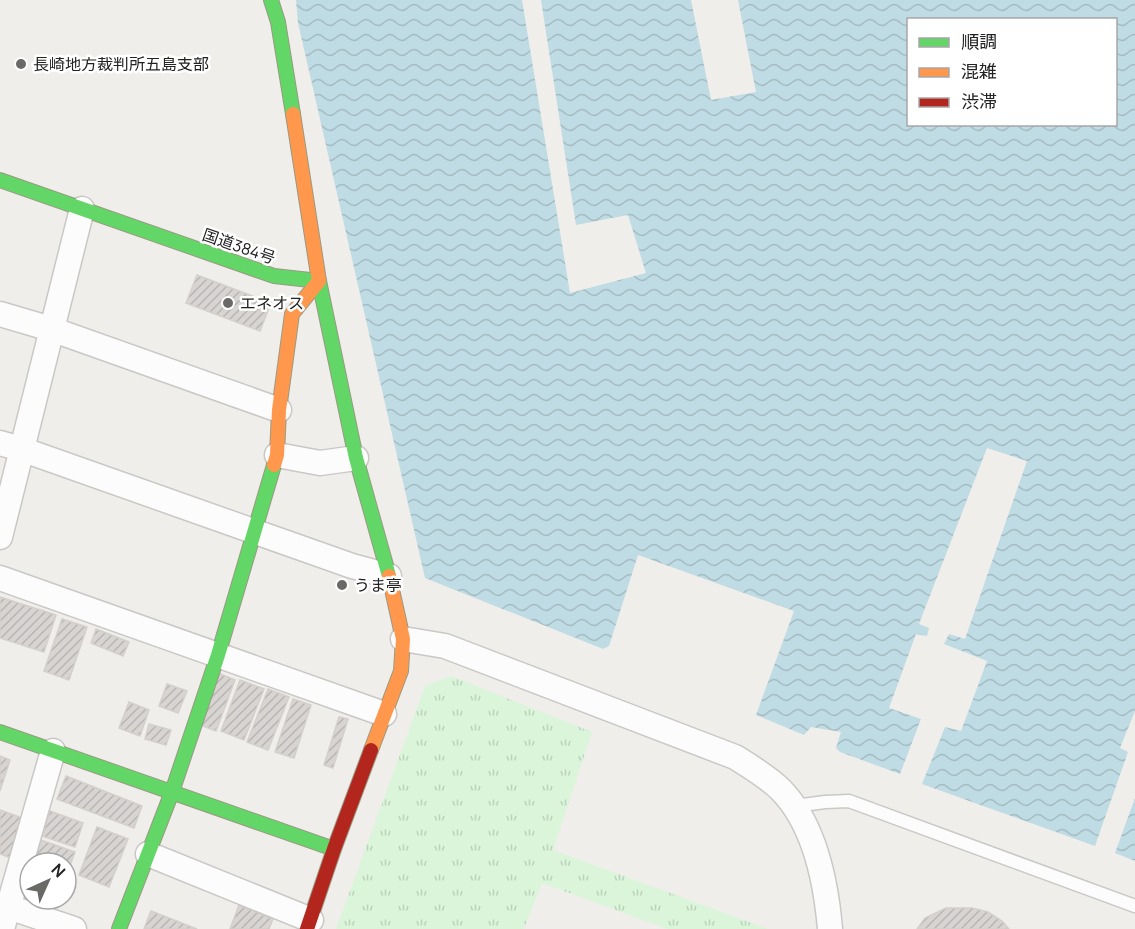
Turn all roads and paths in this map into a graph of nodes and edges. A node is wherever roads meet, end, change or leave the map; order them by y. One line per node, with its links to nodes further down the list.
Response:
1 (271, 0): 4 (main road)
2 (0, 180): 3 (main road, 国道384号)
3 (82, 208): 4 (main road, 国道384号); 6 (street)
4 (319, 281): 7 (main road); 10 (main road)
5 (0, 314): 6 (street)
6 (51, 329): 7 (street); 8 (street)
7 (279, 410): 9 (main road)
8 (10, 446): 11 (street); 12 (street)
9 (277, 454): 10 (street); 11 (main road)
10 (356, 459): 13 (main road)
11 (255, 530): 13 (street); 16 (main road)
12 (0, 537)
13 (389, 576): 15 (main road)
14 (0, 578): 16 (street)
15 (403, 639): 17 (main road); 21 (street)
16 (218, 655): 17 (street); 20 (main road)
17 (384, 714): 22 (main road)
18 (0, 732): 19 (main road)
19 (53, 751): 20 (main road); 25 (street)
20 (172, 792): 22 (main road); 23 (main road)
21 (795, 806): 24 (lane); 29 (street)
22 (334, 849): 26 (main road)
23 (148, 854): 26 (street); 28 (main road)
24 (1135, 906)
25 (4, 913): 27 (street)
26 (309, 924)
27 (74, 929)
28 (118, 929)
29 (830, 929)

